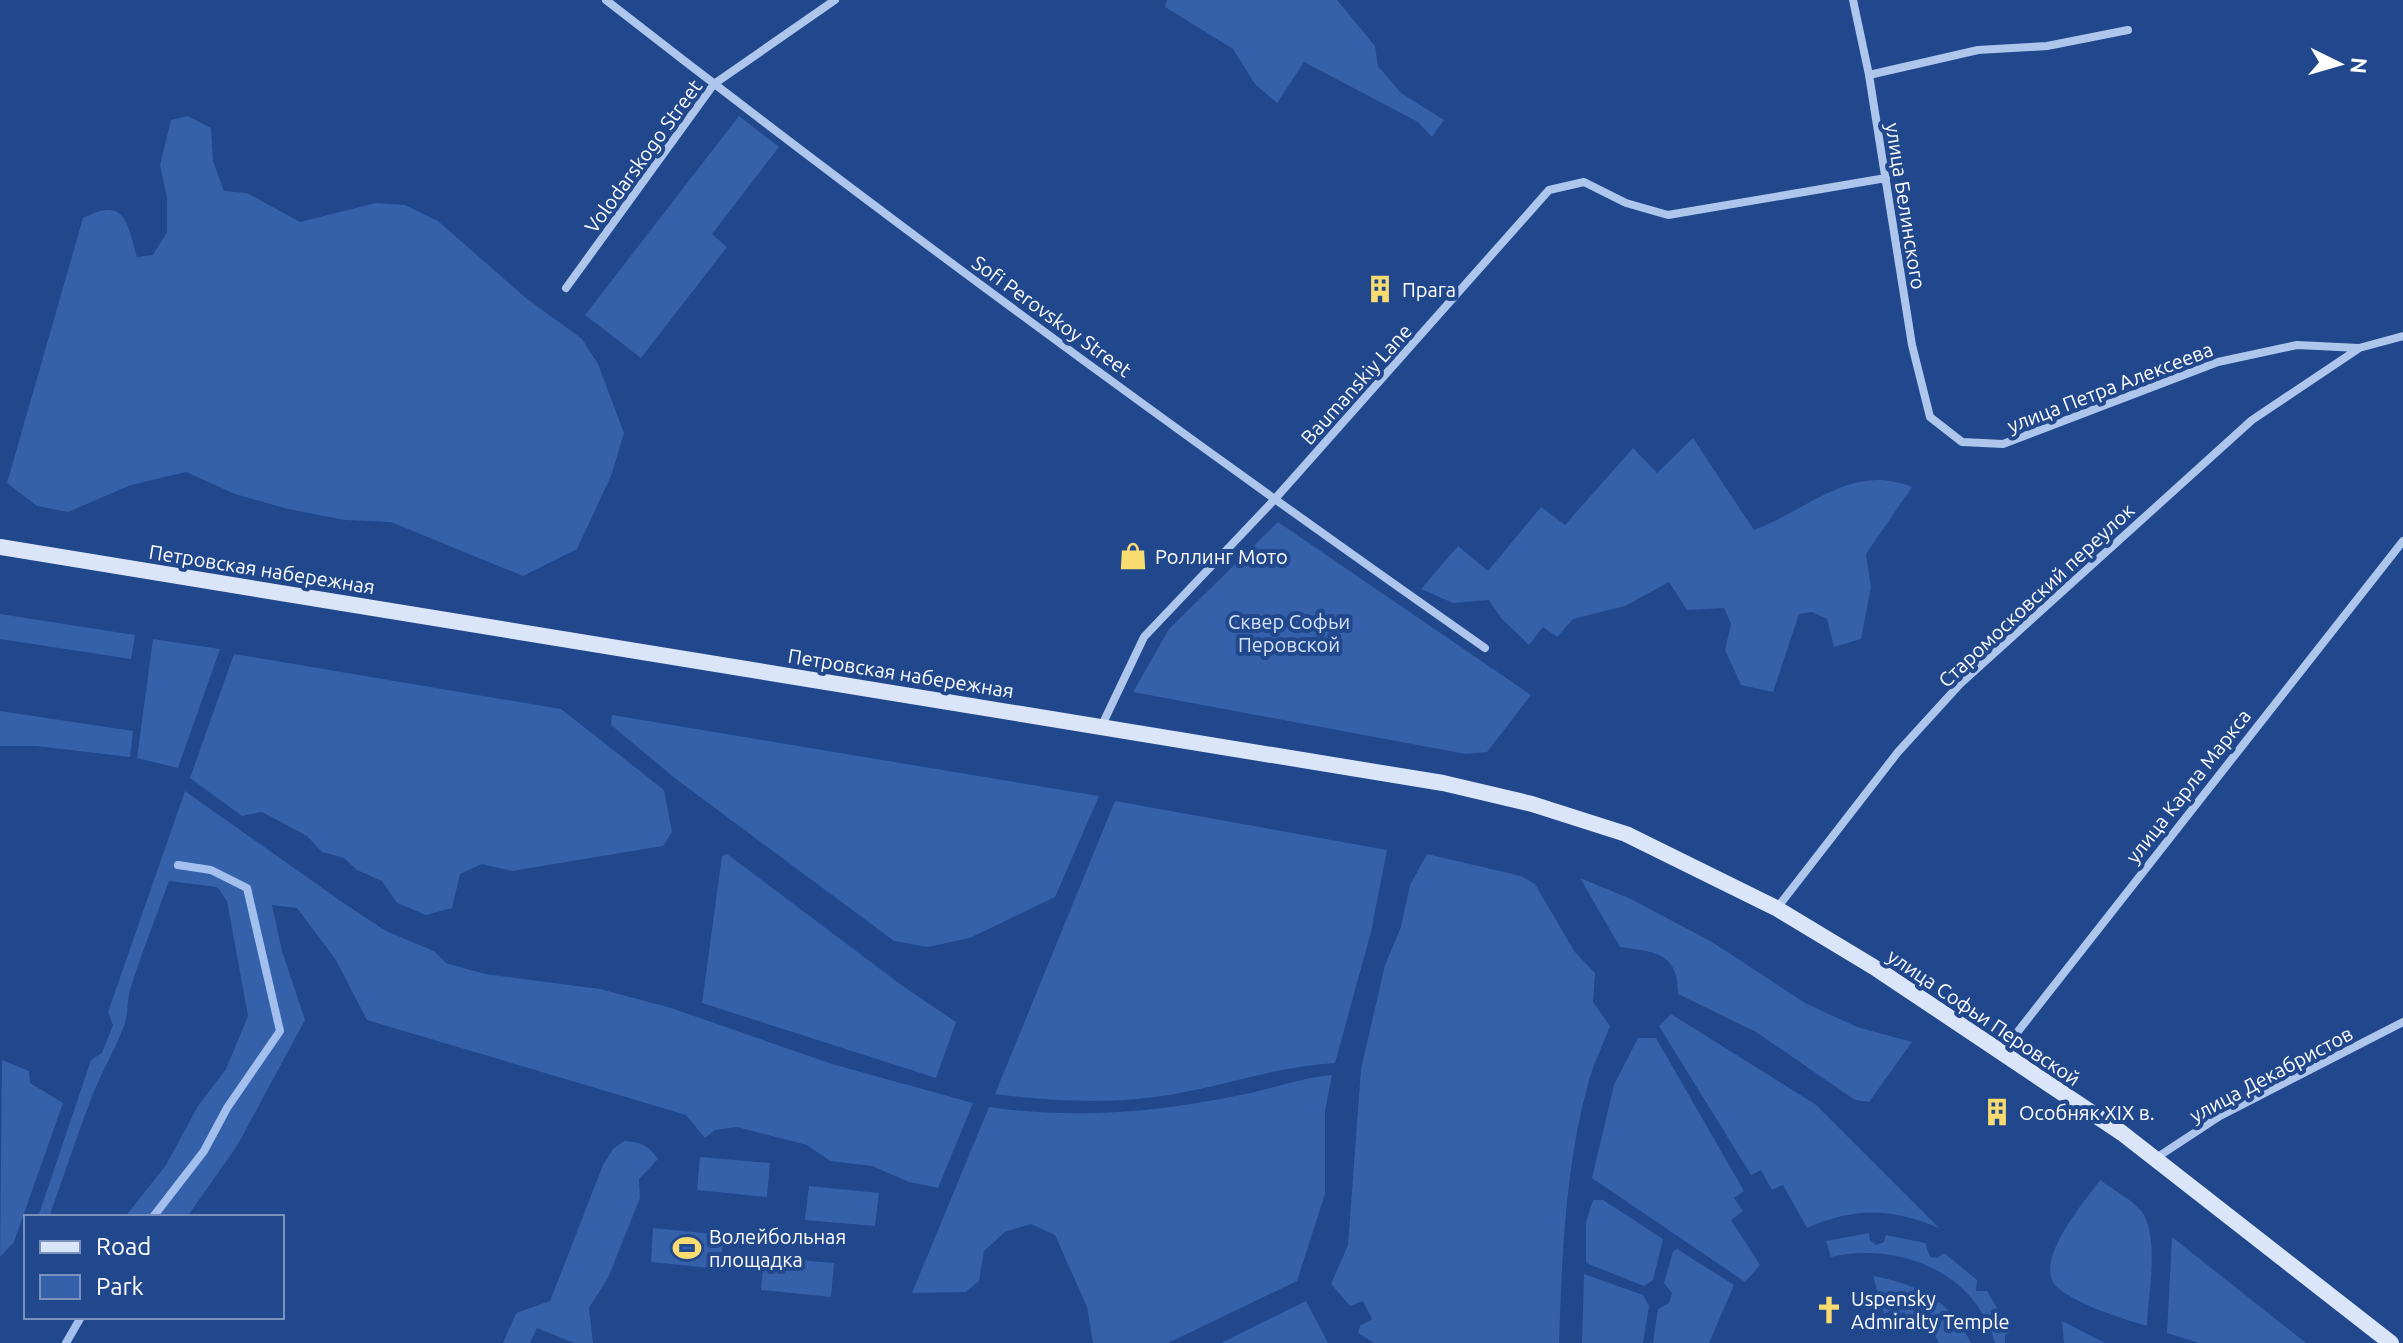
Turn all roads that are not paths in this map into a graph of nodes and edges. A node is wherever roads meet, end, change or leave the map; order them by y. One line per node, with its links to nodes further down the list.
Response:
1 (606, 0): 6 (street, Sofi Perovskoy Street)
2 (835, 0): 6 (street, Volodarskogo Street)
3 (1853, 0): 5 (street, улица Белинского)
4 (2128, 30): 5 (street)
5 (1869, 75): 7 (street, улица Белинского)
6 (714, 84): 8 (street, Volodarskogo Street); 12 (street, Sofi Perovskoy Street)
7 (1886, 178): 11 (street, улица Белинского); 12 (street, Baumanskiy Lane)
8 (566, 288)
9 (2403, 336): 10 (street, улица Петра Алексеева)
10 (2359, 348): 11 (street, улица Петра Алексеева); 17 (street, Старомосковский переулок)
11 (1930, 417)
12 (1274, 500): 15 (street, Sofi Perovskoy Street); 16 (street, Baumanskiy Lane)
13 (2403, 541): 19 (street, улица Карла Маркса)
14 (0, 547): 16 (main road, Петровская набережная)
15 (1485, 648)
16 (1102, 725): 17 (main road, Петровская набережная)
17 (1776, 908): 19 (main road, улица Софьи Перовской)
18 (2403, 1022): 20 (street, улица Декабристов)
19 (2000, 1053): 20 (main road, улица Софьи Перовской)
20 (2156, 1158): 21 (main road, улица Софьи Перовской)
21 (2391, 1343)

